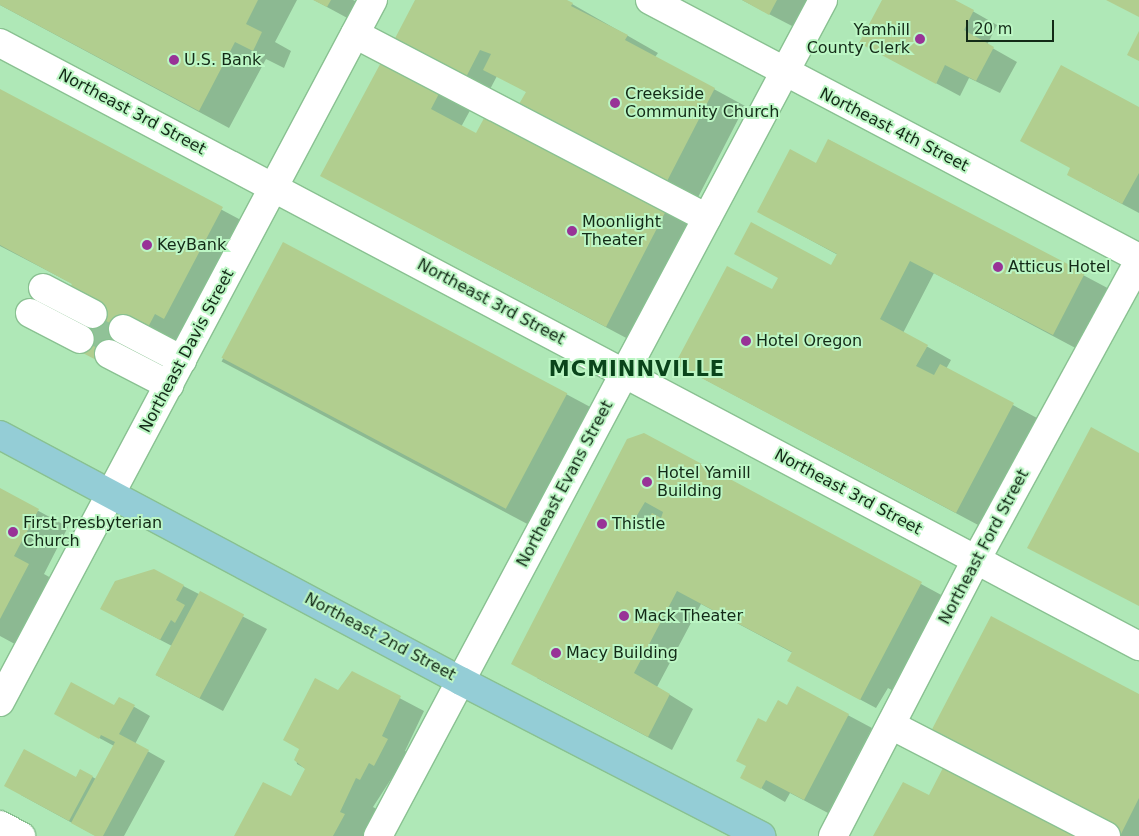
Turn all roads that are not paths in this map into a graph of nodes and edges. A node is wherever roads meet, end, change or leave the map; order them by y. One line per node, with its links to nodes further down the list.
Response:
1 (373, 0): 4 (street, Northeast Davis Street)
2 (650, 0): 6 (street, Northeast 4th Street)
3 (823, 0): 6 (street, Northeast Evans Street)
4 (355, 34): 7 (street, Northeast Davis Street); 8 (street)
5 (0, 43): 7 (street, Northeast 3rd Street)
6 (784, 72): 8 (street, Northeast Evans Street); 9 (street, Northeast 4th Street)
7 (274, 186): 13 (street, Northeast Davis Street); 14 (street, Northeast 3rd Street)
8 (707, 218): 14 (street, Northeast Evans Street)
9 (1139, 259): 17 (street, Northeast Ford Street)
10 (37, 301): 11 (street)
11 (87, 327)
12 (116, 341): 13 (street)
13 (175, 372): 16 (street, Northeast Davis Street)
14 (624, 373): 17 (street, Northeast 3rd Street); 19 (street, Northeast Evans Street)
15 (0, 435): 16 (main road, Northeast 2nd Street)
16 (111, 494): 19 (main road, Northeast 2nd Street); 20 (street, Northeast Davis Street)
17 (976, 560): 18 (street, Northeast 3rd Street); 21 (street, Northeast Ford Street)
18 (1139, 646)
19 (461, 681): 24 (street, Northeast Evans Street); 25 (main road, Northeast 2nd Street)
20 (0, 702)
21 (891, 725): 26 (street, Northeast Ford Street); 27 (street)
22 (0, 825): 23 (street)
23 (21, 836)
24 (378, 836)
25 (761, 836)
26 (834, 836)
27 (1106, 836)

